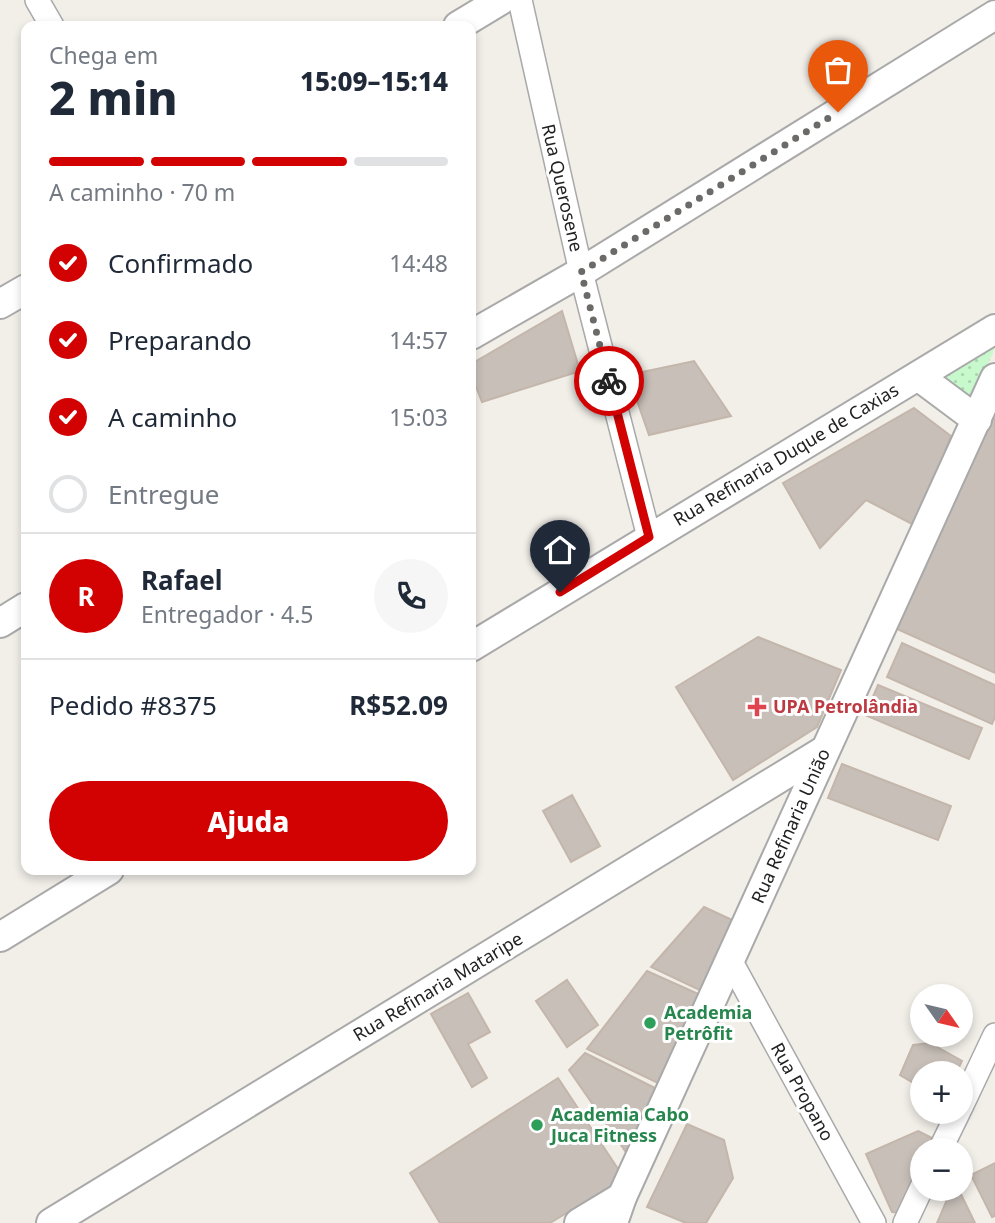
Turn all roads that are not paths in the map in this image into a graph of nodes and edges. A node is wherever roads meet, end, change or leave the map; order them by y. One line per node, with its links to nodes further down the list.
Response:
1 (37, 0): 5 (street)
2 (501, 0): 6 (street)
3 (520, 0): 7 (street, Rua Querosene)
4 (995, 15): 7 (street)
5 (49, 21)
6 (466, 21)
7 (581, 272): 11 (street); 15 (street, Rua Querosene)
8 (21, 292): 9 (street)
9 (0, 304)
10 (995, 329): 12 (street, Rua Refinaria Duque de Caxias)
11 (476, 332)
12 (918, 376): 14 (street); 15 (street, Rua Refinaria Duque de Caxias)
13 (995, 378): 14 (street, Rua Refinaria União)
14 (976, 420): 19 (street, Rua Refinaria União)
15 (649, 537): 18 (street, Rua Refinaria Duque de Caxias)
16 (21, 610): 17 (street)
17 (0, 623)
18 (476, 644)
19 (825, 750): 22 (street, Rua Refinaria União); 27 (street, Rua Refinaria Mataripe)
20 (101, 875): 21 (street)
21 (0, 937)
22 (730, 960): 26 (street, Rua Refinaria União); 29 (street, Rua Propano)
23 (995, 1035): 24 (street)
24 (973, 1082)
25 (915, 1201): 30 (street)
26 (617, 1210): 28 (street)
27 (51, 1223)
28 (579, 1223)
29 (874, 1223)
30 (905, 1223)

